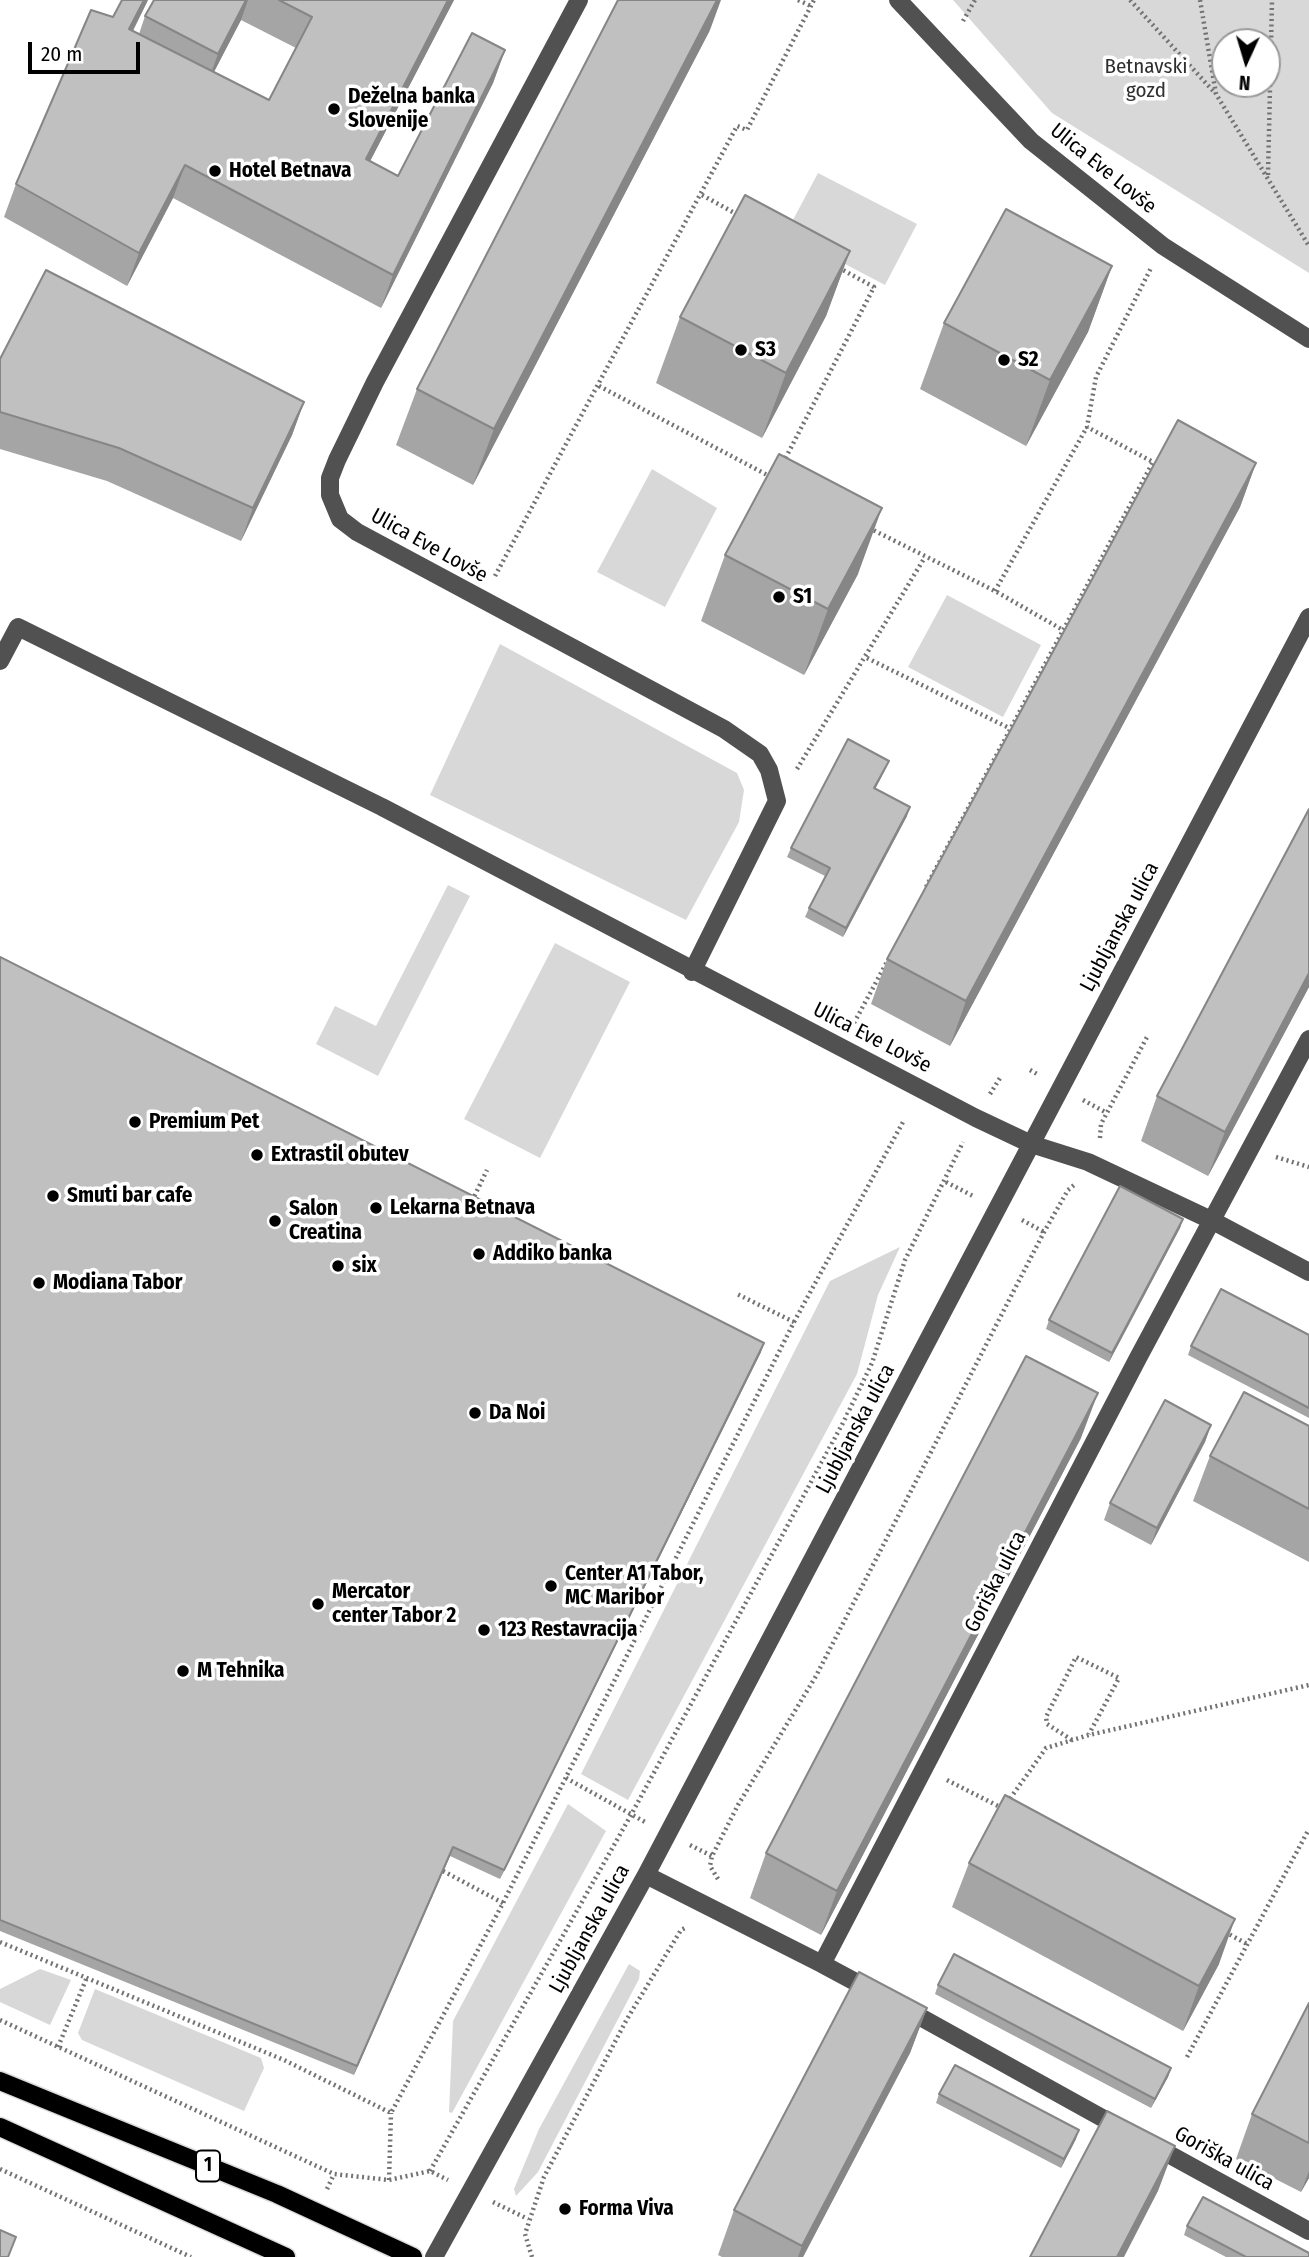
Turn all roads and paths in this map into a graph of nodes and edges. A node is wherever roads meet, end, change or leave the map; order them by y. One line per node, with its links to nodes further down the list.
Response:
1 (579, 0): 26 (street, Ulica Eve Lovše)
2 (798, 0): 9 (path)
3 (814, 0): 9 (path)
4 (898, 0): 17 (street, Ulica Eve Lovše)
5 (975, 0): 10 (path)
6 (1130, 0): 12 (path)
7 (1200, 0): 11 (path)
8 (1272, 0): 14 (path)
9 (811, 6): 15 (path)
10 (963, 21)
11 (1211, 65)
12 (1211, 89)
13 (1219, 98): 14 (path)
14 (1268, 176): 18 (path)
15 (702, 195): 16 (path); 21 (path)
16 (751, 222)
17 (1163, 246): 20 (street, Ulica Eve Lovše); 22 (path)
18 (1309, 246)
19 (837, 267): 21 (path)
20 (1309, 339)
21 (599, 386): 26 (path)
22 (1087, 427): 25 (path); 28 (path)
23 (867, 527): 24 (path)
24 (925, 557): 25 (path); 29 (path)
25 (995, 591): 28 (path)
26 (481, 601): 32 (street, Ulica Eve Lovše)
27 (1309, 617): 42 (street, Ljubljanska ulica)
28 (1063, 630): 31 (path)
29 (867, 658): 31 (path); 32 (path)
30 (0, 661): 35 (street, Ulica Eve Lovše)
31 (1009, 728): 33 (path)
32 (778, 801): 35 (street)
33 (921, 897)
34 (889, 958): 38 (path)
35 (692, 972): 38 (street, Ulica Eve Lovše)
36 (1147, 1038): 41 (path)
37 (1309, 1039): 46 (street, Goriška ulica)
38 (841, 1048): 39 (street, Ulica Eve Lovše)
39 (976, 1118): 42 (street, Ulica Eve Lovše); 55 (path)
40 (903, 1122): 49 (path)
41 (1100, 1142)
42 (1031, 1144): 46 (street); 57 (street, Ljubljanska ulica)
43 (487, 1170): 45 (path)
44 (1079, 1181): 58 (path)
45 (470, 1205)
46 (1213, 1222): 47 (street); 53 (street, Goriška ulica)
47 (1309, 1272)
48 (735, 1293): 49 (path)
49 (794, 1322): 54 (path)
50 (1309, 1685): 51 (path)
51 (1089, 1735): 52 (path); 52 (path)
52 (1072, 1740): 53 (path)
53 (924, 1769): 66 (street, Goriška ulica)
54 (566, 1778): 55 (path); 61 (path)
55 (631, 1815): 57 (path); 75 (path)
56 (1309, 1829): 65 (path)
57 (667, 1834): 58 (path); 60 (street, Ljubljanska ulica)
58 (712, 1856): 62 (path)
59 (443, 1871): 61 (path)
60 (646, 1875): 62 (street, Goriška ulica); 76 (street, Ljubljanska ulica)
61 (503, 1903): 72 (path)
62 (705, 1903): 66 (street, Goriška ulica); 77 (path)
63 (1213, 1926): 65 (path)
64 (0, 1942): 67 (path)
65 (1249, 1945): 70 (path)
66 (822, 1964): 78 (street, Goriška ulica)
67 (87, 1977): 69 (path); 72 (path)
68 (0, 2020): 69 (path)
69 (58, 2046): 75 (path)
70 (1187, 2057)
71 (0, 2081): 81 (main road, 1)
72 (391, 2113): 75 (path)
73 (0, 2127): 80 (main road, 1)
74 (0, 2169): 79 (path)
75 (389, 2180)
76 (470, 2191): 77 (path); 82 (street, Ljubljanska ulica)
77 (528, 2219): 83 (path)
78 (1309, 2231)
79 (191, 2257)
80 (286, 2257)
81 (413, 2257)
82 (435, 2257)
83 (531, 2257)

